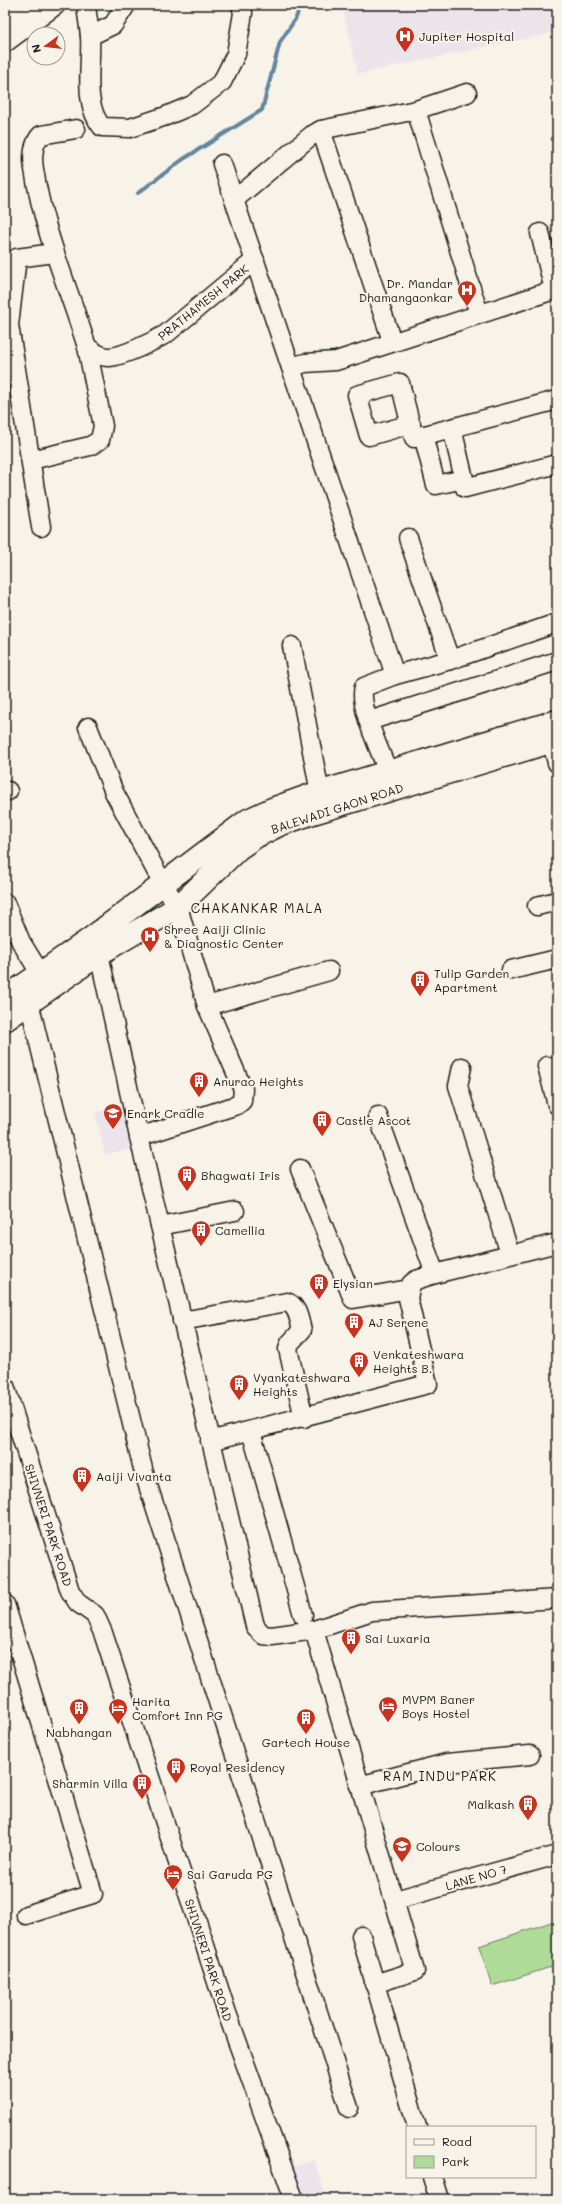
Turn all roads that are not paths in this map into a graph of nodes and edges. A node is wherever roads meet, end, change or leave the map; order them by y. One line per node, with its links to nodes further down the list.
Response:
1 (29, 5): 6 (street)
2 (56, 5): 8 (street)
3 (86, 5): 7 (street)
4 (126, 5): 7 (street)
5 (241, 5): 7 (street)
6 (5, 22)
7 (90, 36)
8 (5, 43)
9 (467, 93): 10 (street)
10 (416, 110): 12 (street); 18 (street)
11 (76, 130): 16 (street)
12 (321, 130): 14 (street); 19 (street)
13 (222, 164): 14 (street)
14 (234, 200): 17 (street)
15 (540, 233): 18 (street)
16 (54, 253): 20 (street); 24 (street)
17 (255, 260): 20 (street, PRATHAMESH PARK); 21 (street)
18 (479, 314): 19 (street)
19 (392, 341): 21 (street)
20 (87, 348): 24 (street)
21 (291, 367): 33 (street)
22 (557, 400): 23 (street)
23 (452, 428): 23 (street)
24 (31, 460): 27 (street)
25 (557, 464): 26 (street)
26 (465, 488)
27 (42, 527)
28 (408, 538): 31 (street)
29 (557, 623): 31 (street)
30 (292, 646): 39 (street)
31 (450, 660): 33 (street)
32 (557, 661): 34 (street)
33 (395, 675): 34 (street)
34 (369, 721): 38 (street)
35 (88, 727): 40 (street)
36 (555, 734): 37 (street); 38 (main road, BALEWADI GAON ROAD)
37 (557, 763)
38 (392, 780): 39 (main road, BALEWADI GAON ROAD); 44 (main road, BALEWADI GAON ROAD)
39 (320, 793): 40 (main road, BALEWADI GAON ROAD)
40 (163, 884): 44 (street); 45 (main road, BALEWADI GAON ROAD)
41 (557, 901): 43 (street)
42 (5, 903): 49 (street)
43 (538, 906)
44 (178, 907): 45 (main road, BALEWADI GAON ROAD); 52 (street)
45 (95, 947): 49 (main road, BALEWADI GAON ROAD); 51 (main road, BALEWADI GAON ROAD); 58 (street)
46 (557, 959): 47 (street)
47 (511, 970)
48 (329, 971): 52 (street)
49 (40, 973): 50 (main road, BALEWADI GAON ROAD)
50 (5, 998)
51 (30, 1002): 53 (main road, BALEWADI GAON ROAD); 82 (street)
52 (207, 1006): 58 (street)
53 (5, 1020)
54 (547, 1066): 56 (street)
55 (462, 1067): 63 (street)
56 (557, 1105)
57 (378, 1116): 64 (street)
58 (139, 1137): 61 (street)
59 (300, 1169): 65 (street)
60 (235, 1210): 61 (street)
61 (160, 1226): 66 (street)
62 (557, 1243): 63 (street)
63 (510, 1254): 64 (street)
64 (435, 1274): 65 (street)
65 (409, 1289): 68 (street)
66 (182, 1321): 68 (street); 70 (street)
67 (5, 1386): 85 (street, SHIVNERI PARK ROAD)
68 (304, 1418): 69 (street)
69 (252, 1430): 70 (street); 73 (street)
70 (210, 1441): 74 (street)
71 (557, 1599): 74 (street)
72 (5, 1604): 79 (street)
73 (303, 1615)
74 (314, 1630): 76 (street)
75 (530, 1755): 76 (street)
76 (359, 1786): 78 (street)
77 (557, 1855): 78 (street, LANE NO 7)
78 (395, 1900): 81 (street)
79 (26, 1915)
80 (361, 1936): 81 (street)
81 (374, 1984): 83 (street)
82 (349, 2108)
83 (417, 2126)
84 (432, 2178): 86 (street)
85 (294, 2199)
86 (439, 2199)

